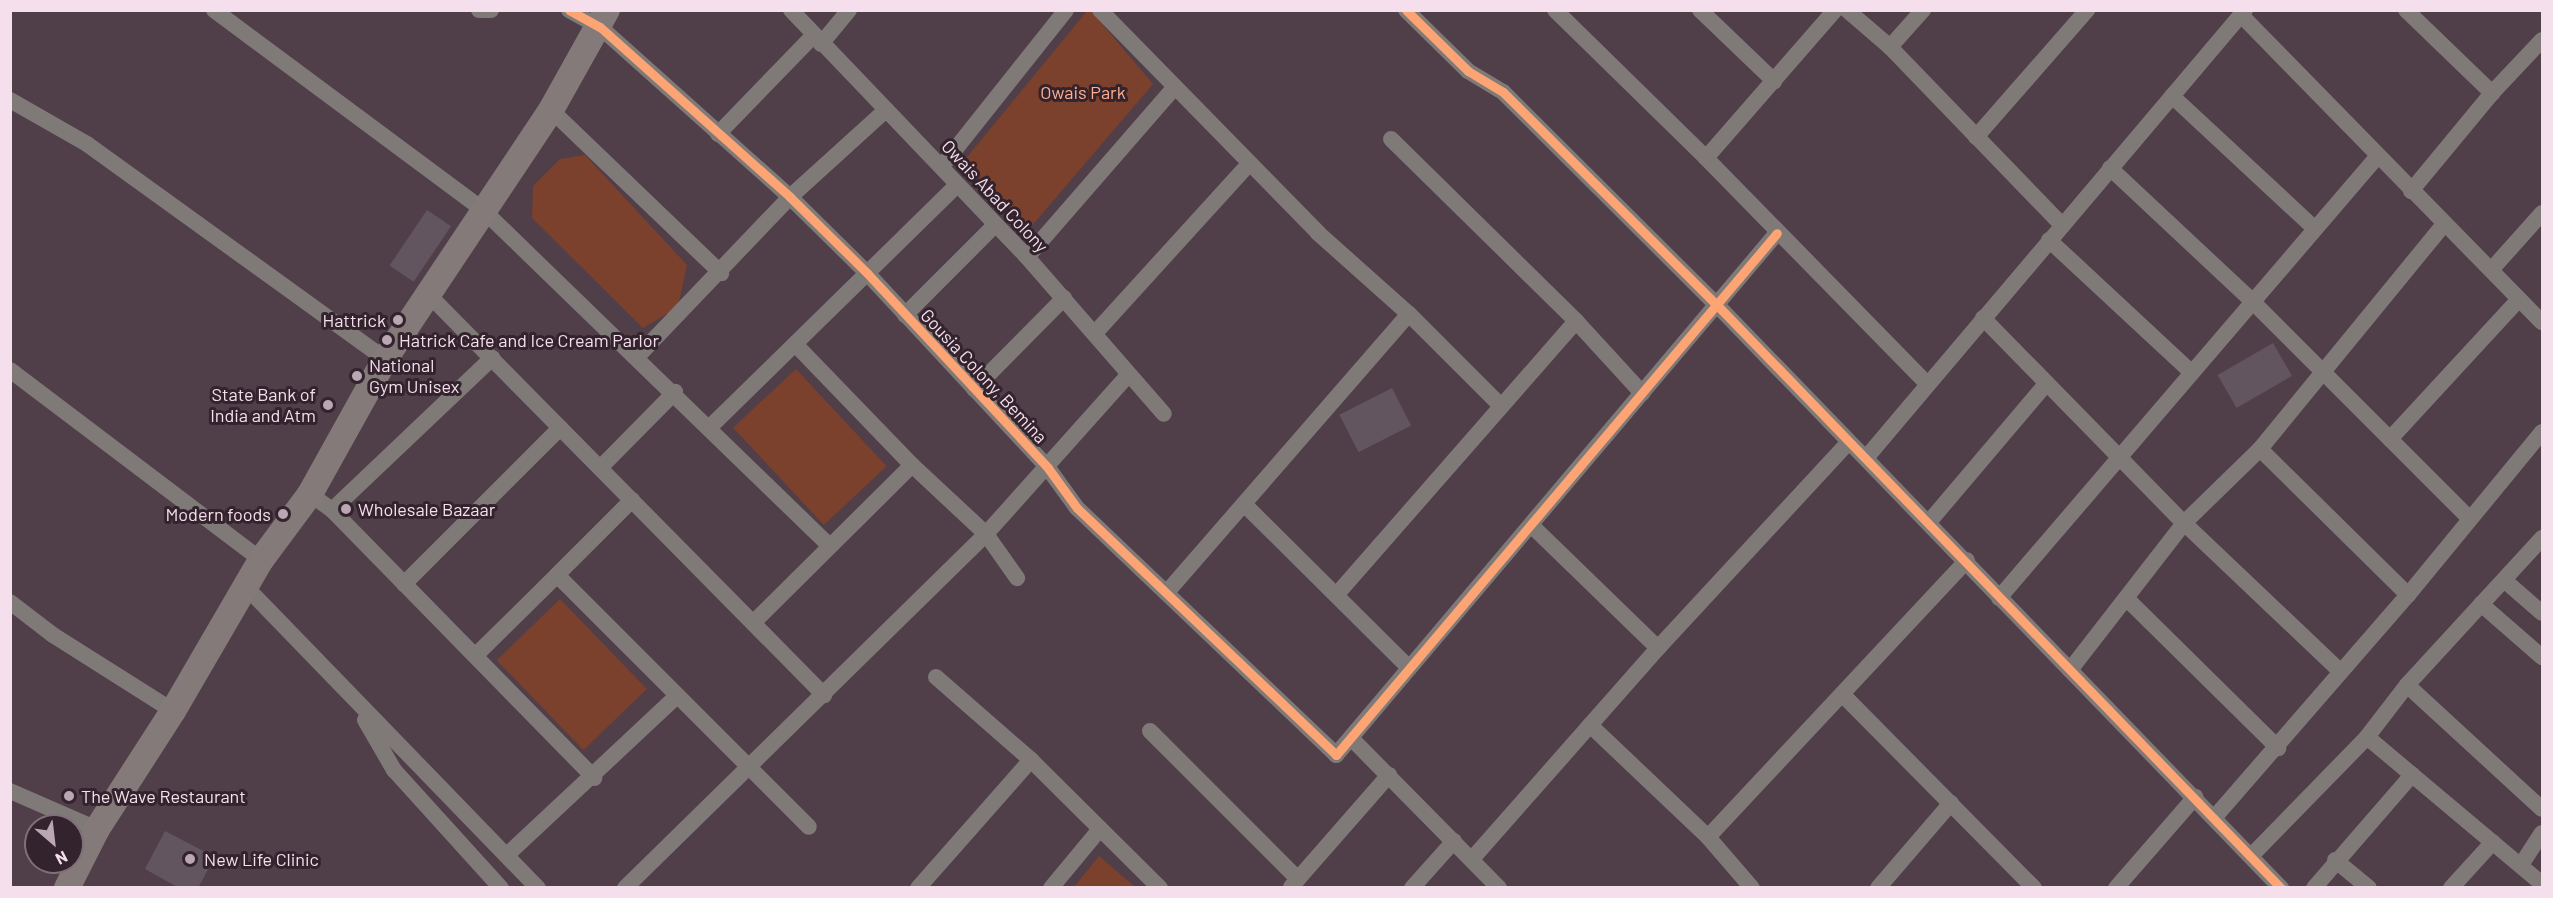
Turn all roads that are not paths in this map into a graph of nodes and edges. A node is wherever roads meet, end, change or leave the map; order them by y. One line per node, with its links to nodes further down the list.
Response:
1 (214, 10): 40 (street)
2 (479, 10): 3 (street)
3 (491, 10)
4 (569, 10): 18 (street, Gousia Colony, Bemina)
5 (791, 10): 19 (street, Owais Abad Colony)
6 (849, 10): 19 (street)
7 (1066, 10): 35 (street)
8 (1100, 10): 23 (street)
9 (1406, 10): 56 (street)
10 (1555, 10): 33 (street)
11 (1701, 10): 22 (street)
12 (1835, 10): 22 (street)
13 (1847, 10): 21 (street)
14 (1923, 10): 21 (street)
15 (2087, 10): 30 (street)
16 (2406, 10): 24 (street)
17 (2243, 13): 25 (street); 32 (street)
18 (604, 19): 27 (main road); 29 (street, Gousia Colony, Bemina)
19 (817, 39): 28 (street, Owais Abad Colony); 29 (street)
20 (2542, 39): 24 (street)
21 (1890, 47): 30 (street)
22 (1774, 81): 33 (street)
23 (1174, 87): 34 (street); 48 (street)
24 (2492, 93): 38 (street)
25 (2172, 96): 36 (street); 45 (street)
26 (10, 100): 66 (street)
27 (551, 110): 40 (main road); 50 (street)
28 (886, 110): 35 (street, Owais Abad Colony); 39 (street)
29 (718, 134): 39 (street, Gousia Colony, Bemina)
30 (1976, 137): 44 (street)
31 (1391, 140): 60 (street)
32 (2377, 157): 38 (street); 45 (street)
33 (1706, 158): 46 (street)
34 (1249, 164): 57 (street); 62 (street)
35 (942, 166): 37 (street, Owais Abad Colony)
36 (2110, 168): 44 (street); 55 (street)
37 (956, 186): 43 (street, Owais Abad Colony); 51 (street)
38 (2411, 192): 42 (street)
39 (790, 197): 50 (street); 51 (street, Gousia Colony, Bemina)
40 (483, 210): 52 (main road); 64 (street)
41 (2542, 213): 49 (street)
42 (2444, 224): 49 (street); 69 (street)
43 (995, 225): 48 (street, Owais Abad Colony); 58 (street)
44 (2062, 225): 47 (street)
45 (2315, 230): 55 (street)
46 (1777, 233): 56 (street); 72 (street)
47 (2049, 240): 59 (street); 68 (street)
48 (1027, 257): 53 (street, Owais Abad Colony)
49 (2492, 269): 54 (street)
50 (721, 273): 64 (street)
51 (867, 273): 58 (street, Gousia Colony, Bemina); 63 (street)
52 (428, 294): 65 (street); 66 (main road)
53 (1064, 298): 62 (street, Owais Abad Colony); 73 (street)
54 (2519, 299): 61 (street); 81 (street)
55 (2253, 302): 68 (street); 69 (street)
56 (1716, 304): 75 (street); 82 (street)
57 (1409, 314): 76 (street); 91 (street)
58 (905, 315): 73 (street, Gousia Colony, Bemina)
59 (1983, 318): 71 (street); 72 (street)
60 (1576, 321): 75 (street); 76 (street)
61 (2542, 322)
62 (1096, 332): 70 (street, Owais Abad Colony)
63 (795, 344): 78 (street); 86 (street)
64 (638, 356): 74 (street)
65 (492, 358): 79 (street); 92 (street)
66 (385, 359): 89 (main road)
67 (10, 370): 100 (street)
68 (2192, 373): 84 (street)
69 (2323, 374): 81 (street); 83 (street)
70 (1128, 375): 77 (street, Owais Abad Colony); 88 (street)
71 (2047, 383): 84 (street); 94 (street)
72 (1927, 384): 85 (street)
73 (974, 389): 88 (street, Gousia Colony, Bemina)
74 (675, 392): 78 (street); 87 (street)
75 (1642, 393): 96 (street)
76 (1501, 406): 108 (street)
77 (1164, 414)
78 (710, 427): 99 (street)
79 (560, 428): 87 (street); 105 (street)
80 (2542, 432): 93 (street)
81 (2390, 439): 93 (street)
82 (1849, 442): 85 (street); 116 (street)
83 (2260, 449): 95 (street); 109 (street)
84 (2120, 457): 95 (street); 110 (street)
85 (1866, 458): 94 (street)
86 (912, 465): 97 (street); 99 (street)
87 (600, 468): 90 (street)
88 (1048, 468): 97 (street); 107 (street, Gousia Colony, Bemina)
89 (310, 494): 92 (street); 100 (main road)
90 (632, 500): 102 (street); 115 (street)
91 (1244, 504): 107 (street); 108 (street)
92 (332, 510): 105 (street)
93 (2469, 518): 109 (street)
94 (1929, 522): 101 (street)
95 (2184, 523): 111 (street); 121 (street)
96 (1531, 525): 116 (street); 119 (street)
97 (986, 534): 103 (street); 124 (street)
98 (2542, 538): 104 (street)
99 (830, 546): 115 (street)
100 (261, 560): 106 (main road)
101 (1967, 561): 110 (street); 125 (street)
102 (557, 575): 117 (street); 126 (street)
103 (1017, 578)
104 (2504, 580): 113 (street); 114 (street)
105 (404, 584): 117 (street)
106 (247, 588): 127 (street); 128 (main road)
107 (1168, 591): 132 (street, Gousia Colony, Bemina)
108 (1338, 593): 119 (street)
109 (2408, 595): 121 (street)
110 (1999, 598): 120 (street)
111 (2126, 598): 120 (street); 133 (street)
112 (10, 602): 128 (street)
113 (2481, 604): 118 (street); 123 (street)
114 (2542, 613)
115 (753, 623): 124 (street)
116 (1658, 648): 129 (street)
117 (475, 656): 138 (street)
118 (2542, 657)
119 (1410, 668): 132 (street)
120 (2070, 670): 140 (street)
121 (2341, 672): 133 (street)
122 (936, 677): 134 (street)
123 (2407, 684): 131 (street); 142 (street)
124 (824, 695): 135 (street)
125 (1844, 696): 141 (street); 148 (street)
126 (676, 697): 135 (street); 138 (street)
127 (354, 701): 151 (street); 159 (street)
128 (173, 711): 145 (main road)
129 (1590, 725): 148 (street); 153 (street)
130 (1150, 731): 156 (street)
131 (2367, 737): 137 (street); 152 (street)
132 (1351, 738): 136 (street)
133 (2278, 748): 143 (street)
134 (1030, 760): 146 (street); 162 (street)
135 (751, 768): 144 (street); 161 (street)
136 (1389, 775): 149 (street); 156 (street)
137 (2412, 775): 150 (street); 154 (street)
138 (594, 778): 151 (street)
139 (10, 791): 145 (street)
140 (2195, 797): 143 (street); 170 (street)
141 (1952, 803): 168 (street); 169 (street)
142 (2542, 809)
143 (2214, 818): 152 (street)
144 (809, 827)
145 (97, 829): 158 (main road)
146 (1100, 829): 163 (street); 164 (street)
147 (2542, 833): 155 (street)
148 (1708, 837): 167 (street)
149 (1454, 841): 153 (street); 165 (street)
150 (2493, 842): 155 (street); 174 (street)
151 (507, 855): 160 (street)
152 (2252, 855): 171 (street)
153 (1472, 859): 166 (street)
154 (2335, 860): 172 (street); 173 (street)
155 (2521, 864): 157 (street)
156 (1294, 883)
157 (2542, 884)
158 (67, 888)
159 (501, 888)
160 (538, 888)
161 (625, 888)
162 (918, 888)
163 (1051, 888)
164 (1160, 888)
165 (1412, 888)
166 (1498, 888)
167 (1752, 888)
168 (1878, 888)
169 (2034, 888)
170 (2116, 888)
171 (2281, 888)
172 (2314, 888)
173 (2369, 888)
174 (2451, 888)

